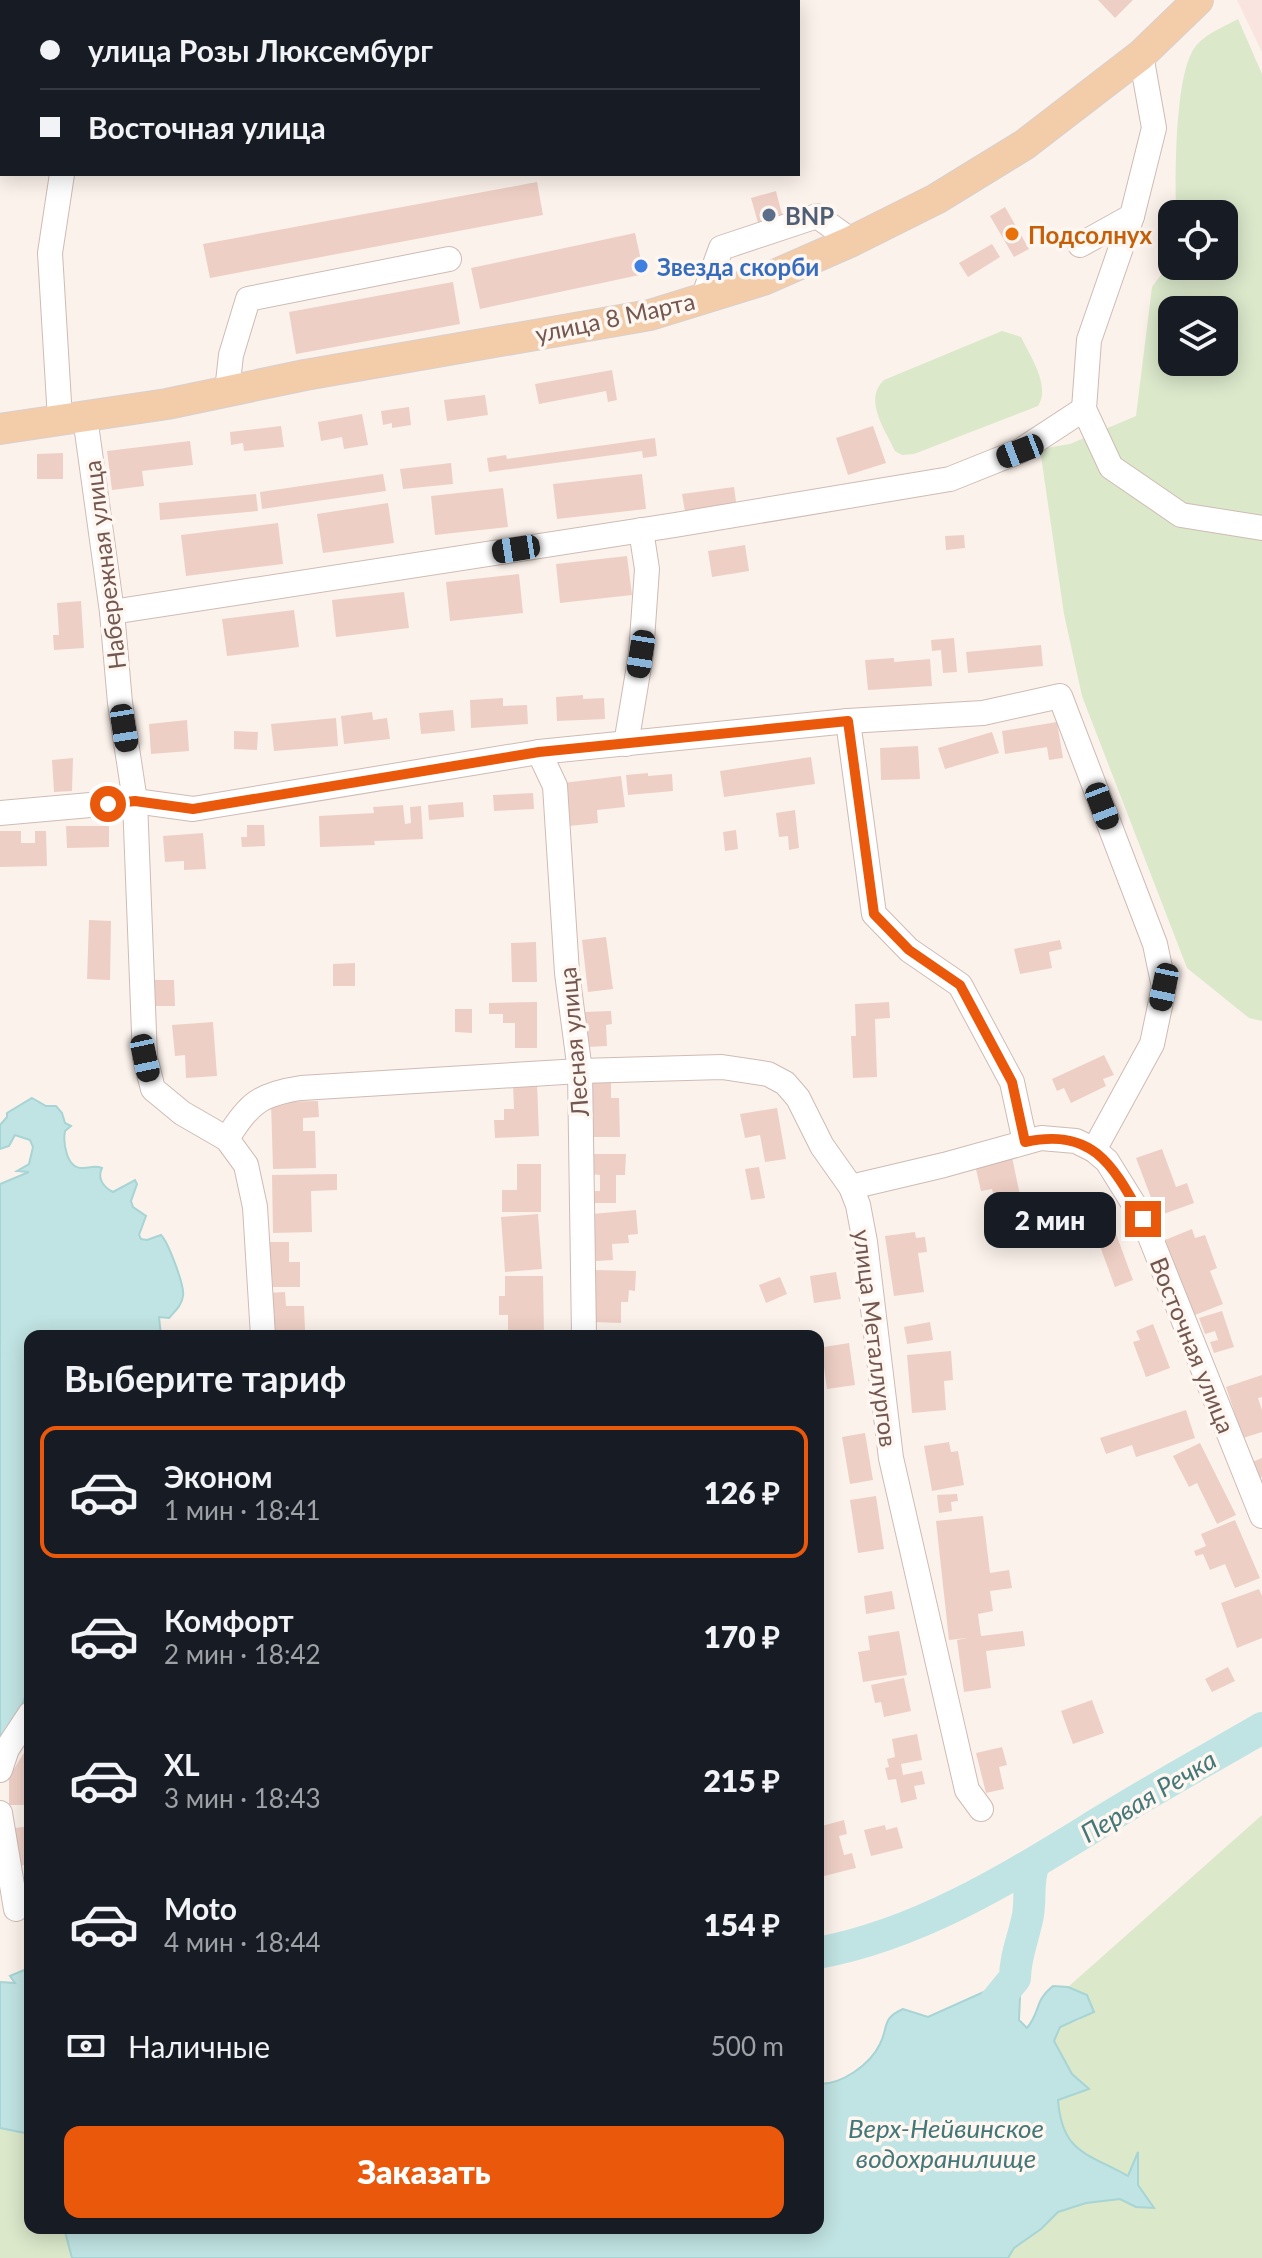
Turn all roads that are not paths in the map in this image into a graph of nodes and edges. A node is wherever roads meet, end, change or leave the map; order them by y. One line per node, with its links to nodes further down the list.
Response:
1 (1196, 1): 2 (main road, улица 8 Марта)
2 (1141, 55): 4 (street); 5 (main road, улица 8 Марта)
3 (62, 176): 11 (street, Набережная улица)
4 (1132, 216): 6 (street); 10 (street)
5 (852, 241): 8 (main road, улица 8 Марта); 8 (street)
6 (1080, 245)
7 (449, 259): 9 (street)
8 (703, 298): 9 (main road, улица 8 Марта)
9 (227, 391): 11 (main road, улица 8 Марта)
10 (1084, 409): 13 (street); 14 (street)
11 (72, 418): 12 (main road, улица 8 Марта); 15 (street, Набережная улица)
12 (0, 429)
13 (1262, 528)
14 (641, 530): 15 (street); 17 (street)
15 (112, 612): 19 (street, Набережная улица)
16 (848, 721): 17 (street); 23 (street); 24 (street)
17 (626, 744): 18 (street)
18 (539, 752): 19 (street); 21 (street, Лесная улица)
19 (135, 801): 20 (street); 22 (street, Набережная улица)
20 (0, 813)
21 (580, 1071): 22 (street, улица Металлургов); 25 (street, улица Металлургов); 27 (street, Лесная улица)
22 (227, 1139): 26 (street, Набережная улица)
23 (1025, 1142): 24 (street); 25 (street)
24 (1094, 1150): 28 (street, Восточная улица)
25 (851, 1187): 31 (street, улица Металлургов)
26 (263, 1330)
27 (584, 1330)
28 (1262, 1516)
29 (24, 1723): 30 (street)
30 (0, 1770)
31 (981, 1809)
32 (0, 1813): 33 (street)
33 (16, 1909)

